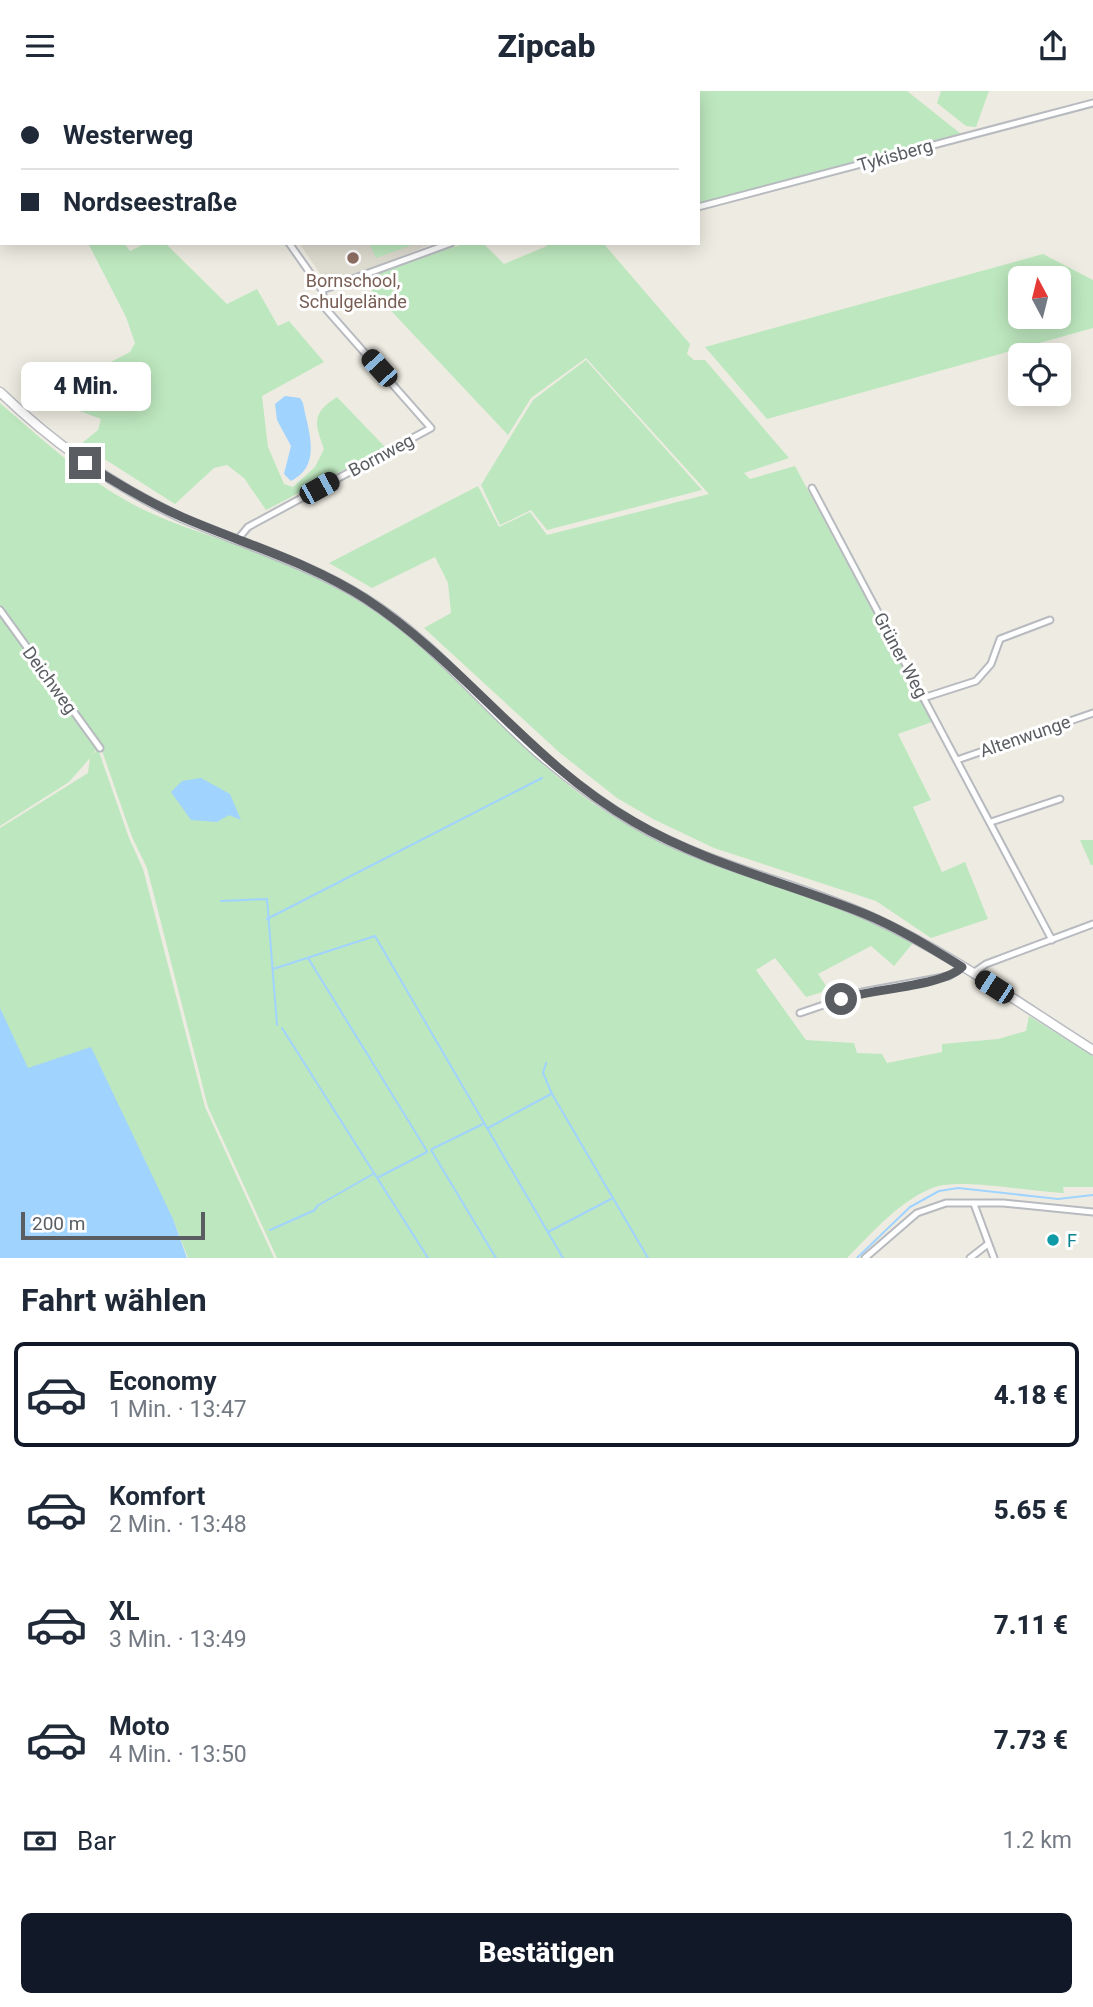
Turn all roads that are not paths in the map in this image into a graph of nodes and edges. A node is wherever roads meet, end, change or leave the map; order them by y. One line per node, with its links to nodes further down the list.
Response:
1 (1093, 103): 2 (street, Tykisberg)
2 (700, 206)
3 (290, 245): 5 (street, Bornweg)
4 (445, 245): 5 (street)
5 (322, 289): 8 (street, Bornweg)
6 (0, 392): 8 (main road)
7 (811, 488): 11 (street, Grüner Weg)
8 (238, 539): 19 (main road)
9 (0, 610): 13 (street, Deichweg)
10 (1050, 620): 11 (street)
11 (923, 698): 14 (street, Grüner Weg)
12 (1093, 713): 14 (street, Altenwunge)
13 (100, 748)
14 (957, 759): 16 (street, Grüner Weg)
15 (1060, 799): 16 (street)
16 (991, 822): 18 (street, Grüner Weg)
17 (1093, 924): 18 (street)
18 (1052, 940): 20 (street)
19 (962, 967): 20 (main road); 21 (street)
20 (973, 973): 22 (main road)
21 (800, 1013)
22 (1093, 1050)
23 (974, 1204): 24 (street); 25 (street); 26 (street)
24 (1093, 1212)
25 (988, 1244): 27 (street); 28 (street)
26 (865, 1258)
27 (970, 1258)
28 (994, 1258)

